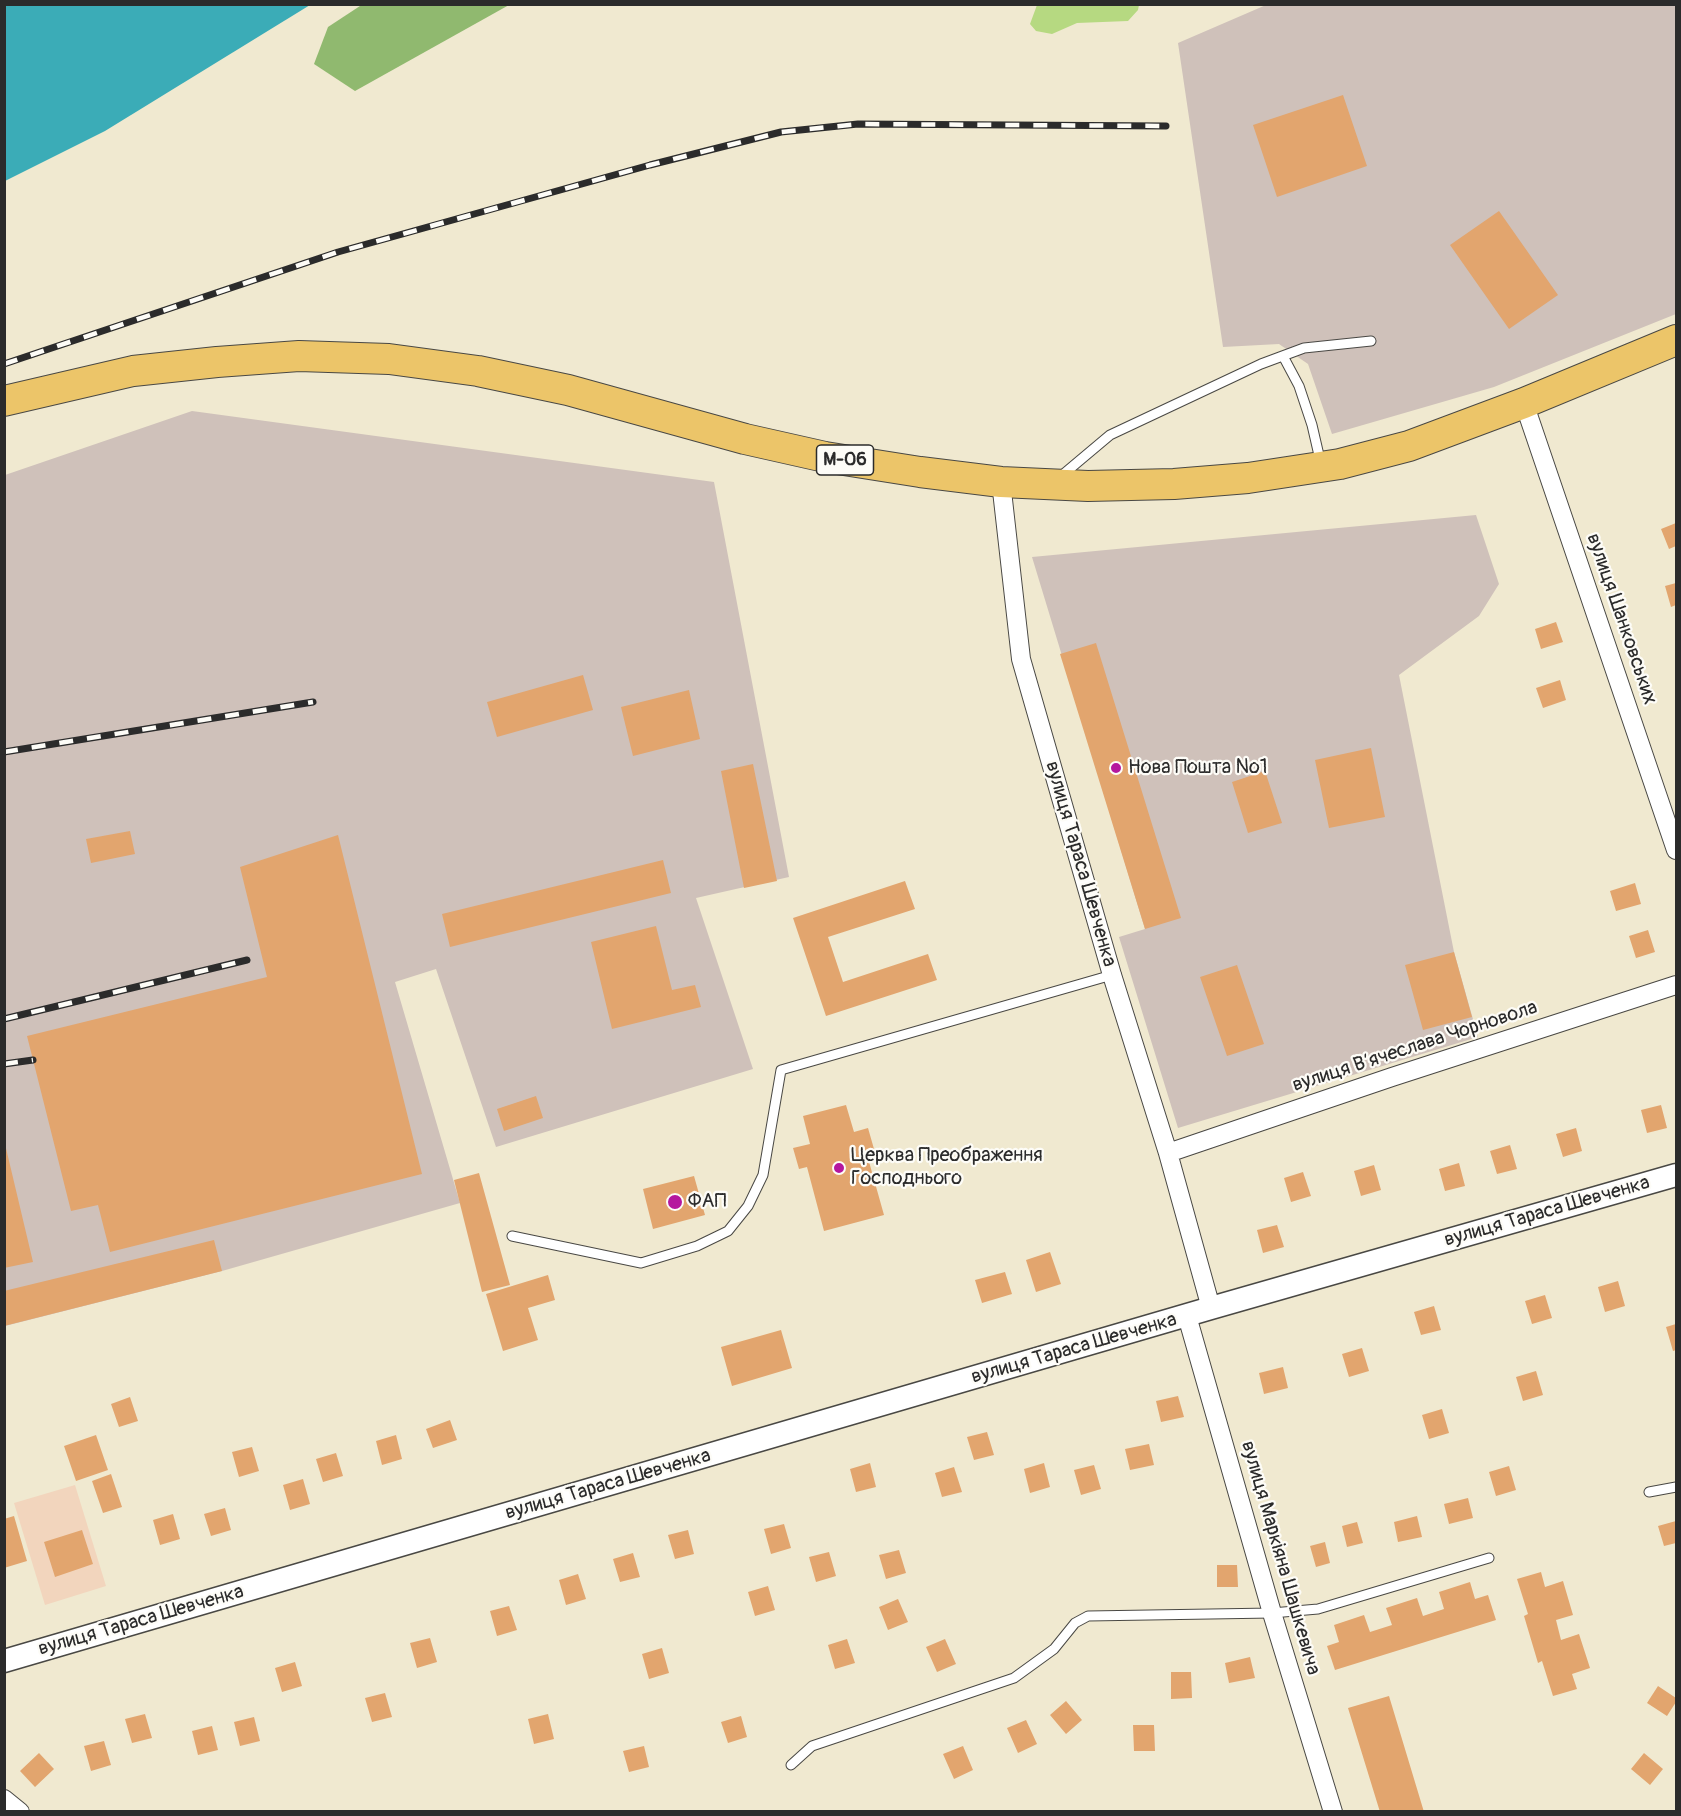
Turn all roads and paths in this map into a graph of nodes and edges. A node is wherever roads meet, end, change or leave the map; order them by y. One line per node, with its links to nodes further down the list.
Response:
1 (1677, 340): 5 (highway, М-06)
2 (1371, 341): 3 (lane)
3 (1283, 356): 6 (lane); 8 (lane)
4 (4, 401): 7 (highway, М-06)
5 (1524, 403): 6 (highway, М-06); 9 (street, вулиця Шанковських)
6 (1322, 467): 8 (highway, М-06)
7 (1000, 482): 8 (highway, М-06); 10 (street, вулиця Тараса Шевченка)
8 (1052, 484)
9 (1677, 850)
10 (1112, 975): 12 (street, вулиця Тараса Шевченка); 14 (lane)
11 (1677, 985): 12 (street, вулиця Вʼячеслава Чорновола)
12 (1168, 1154): 15 (street, вулиця Тараса Шевченка)
13 (1677, 1175): 15 (street, вулиця Тараса Шевченка)
14 (512, 1236)
15 (1211, 1308): 16 (street, вулиця Тараса Шевченка)
16 (1187, 1316): 20 (street, вулиця Маркіяна Шашкевича); 21 (street, вулиця Тараса Шевченка)
17 (1677, 1487): 18 (lane)
18 (1649, 1492)
19 (1489, 1558): 20 (lane)
20 (1272, 1613): 22 (lane); 25 (street, вулиця Маркіяна Шашкевича)
21 (4, 1661)
22 (791, 1765)
23 (4, 1799): 24 (street)
24 (20, 1812)
25 (1333, 1812)

